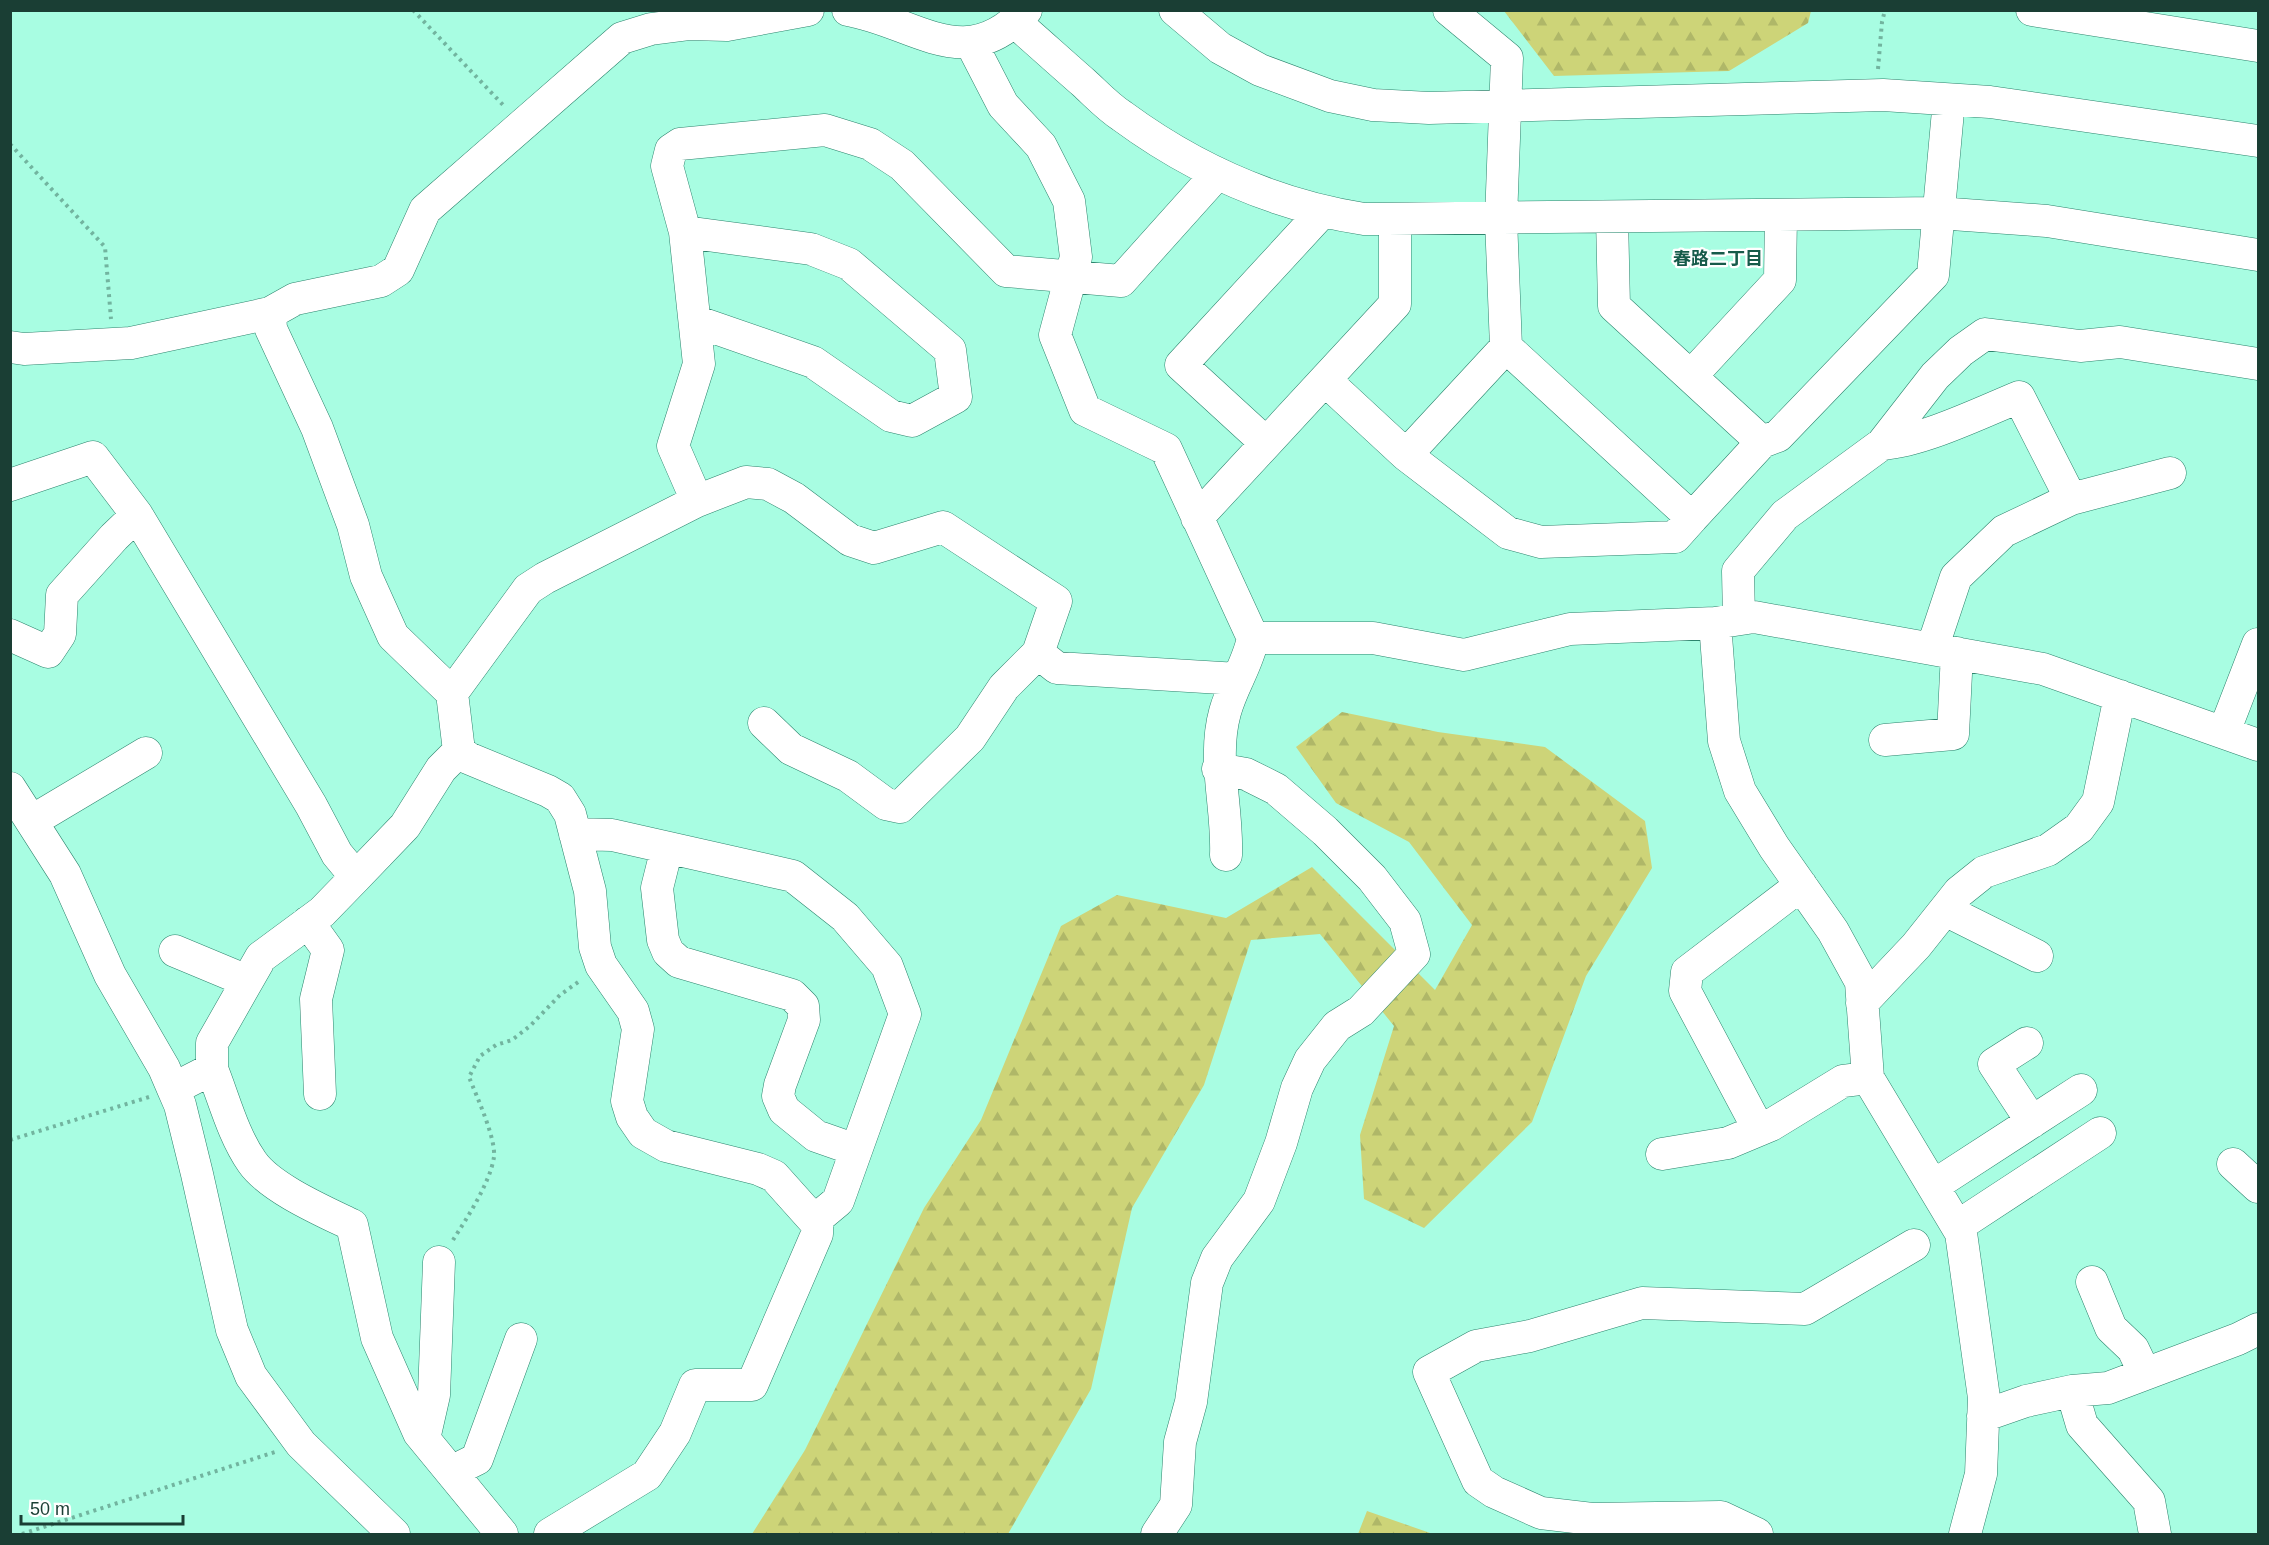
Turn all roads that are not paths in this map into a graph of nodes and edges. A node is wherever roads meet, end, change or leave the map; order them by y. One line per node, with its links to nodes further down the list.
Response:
1 (808, 10): 23 (street)
2 (848, 10): 8 (street)
3 (1175, 10): 11 (street)
4 (1449, 10): 11 (street)
5 (2032, 10): 7 (street)
6 (1021, 16): 8 (street); 13 (street)
7 (2196, 23): 9 (street)
8 (972, 43): 22 (street)
9 (2259, 46)
10 (1949, 100): 11 (street); 12 (street); 15 (street)
11 (1506, 106): 19 (street)
12 (2259, 141)
13 (1217, 174): 14 (street); 22 (street)
14 (1322, 212): 18 (street); 31 (street)
15 (1938, 213): 16 (street); 21 (street); 30 (street)
16 (1781, 215): 17 (street); 28 (street)
17 (1612, 217): 19 (street); 28 (street)
18 (1395, 219): 19 (street); 29 (street)
19 (1501, 219): 26 (street)
20 (685, 231): 22 (street); 24 (street); 24 (street)
21 (2259, 255)
22 (1071, 276): 39 (street)
23 (270, 313): 25 (street); 48 (street)
24 (695, 321): 37 (street)
25 (10, 347)
26 (1506, 347): 33 (street); 40 (street)
27 (2259, 364): 32 (street)
28 (1690, 376): 30 (street)
29 (1325, 380): 31 (street); 33 (street)
30 (1762, 442): 40 (street)
31 (1266, 443): 39 (street)
32 (1882, 444): 36 (street); 41 (street)
33 (1406, 455): 40 (street)
34 (2170, 473): 36 (street)
35 (10, 485): 38 (street)
36 (2071, 499): 45 (street)
37 (697, 501): 46 (street); 48 (street)
38 (137, 515): 42 (street); 62 (street)
39 (1197, 518): 43 (street)
40 (1692, 518)
41 (1727, 621): 43 (street); 45 (street); 63 (street)
42 (10, 635)
43 (1253, 638): 47 (street)
44 (2259, 644): 51 (street)
45 (1944, 651): 49 (street); 52 (street)
46 (1038, 653): 47 (street); 50 (street)
47 (1239, 679): 56 (street)
48 (452, 693): 54 (street)
49 (2120, 696): 51 (street); 64 (street)
50 (764, 723)
51 (2224, 732): 53 (street)
52 (1885, 740)
53 (2259, 745)
54 (459, 751): 59 (street); 62 (street)
55 (146, 753): 58 (street)
56 (1218, 768): 61 (street); 100 (street)
57 (10, 788): 58 (street)
58 (32, 821): 73 (street)
59 (575, 834): 60 (street); 85 (street)
60 (667, 848): 79 (street); 79 (street)
61 (1226, 855)
62 (356, 877): 65 (street)
63 (1801, 885): 69 (street); 77 (street)
64 (1945, 910): 67 (street); 69 (street)
65 (308, 922): 68 (street); 75 (street)
66 (175, 951): 68 (street)
67 (2037, 956)
68 (247, 981): 71 (street)
69 (1862, 1002): 72 (street)
70 (2027, 1043): 76 (street)
71 (212, 1069): 73 (street); 95 (street)
72 (1868, 1078): 77 (street); 83 (street)
73 (173, 1089): 97 (street)
74 (2081, 1090): 76 (street)
75 (320, 1094)
76 (2026, 1126): 82 (street); 83 (street)
77 (1759, 1130): 80 (street)
78 (2100, 1133): 82 (street)
79 (856, 1150): 85 (street)
80 (1662, 1154)
81 (2233, 1164): 84 (street)
82 (2046, 1169): 86 (street)
83 (1933, 1186): 86 (street)
84 (2259, 1187)
85 (814, 1221): 99 (street)
86 (1958, 1226): 94 (street)
87 (1914, 1245): 101 (street)
88 (439, 1262): 95 (street)
89 (2092, 1282): 92 (street)
90 (2259, 1329): 92 (street)
91 (520, 1339): 96 (street)
92 (2145, 1374): 93 (street)
93 (2072, 1391): 94 (street); 103 (street)
94 (1983, 1416): 102 (street)
95 (424, 1439): 96 (street)
96 (451, 1472): 98 (street)
97 (394, 1534)
98 (502, 1534)
99 (550, 1534)
100 (1157, 1534)
101 (1757, 1534)
102 (1965, 1534)
103 (2155, 1534)

